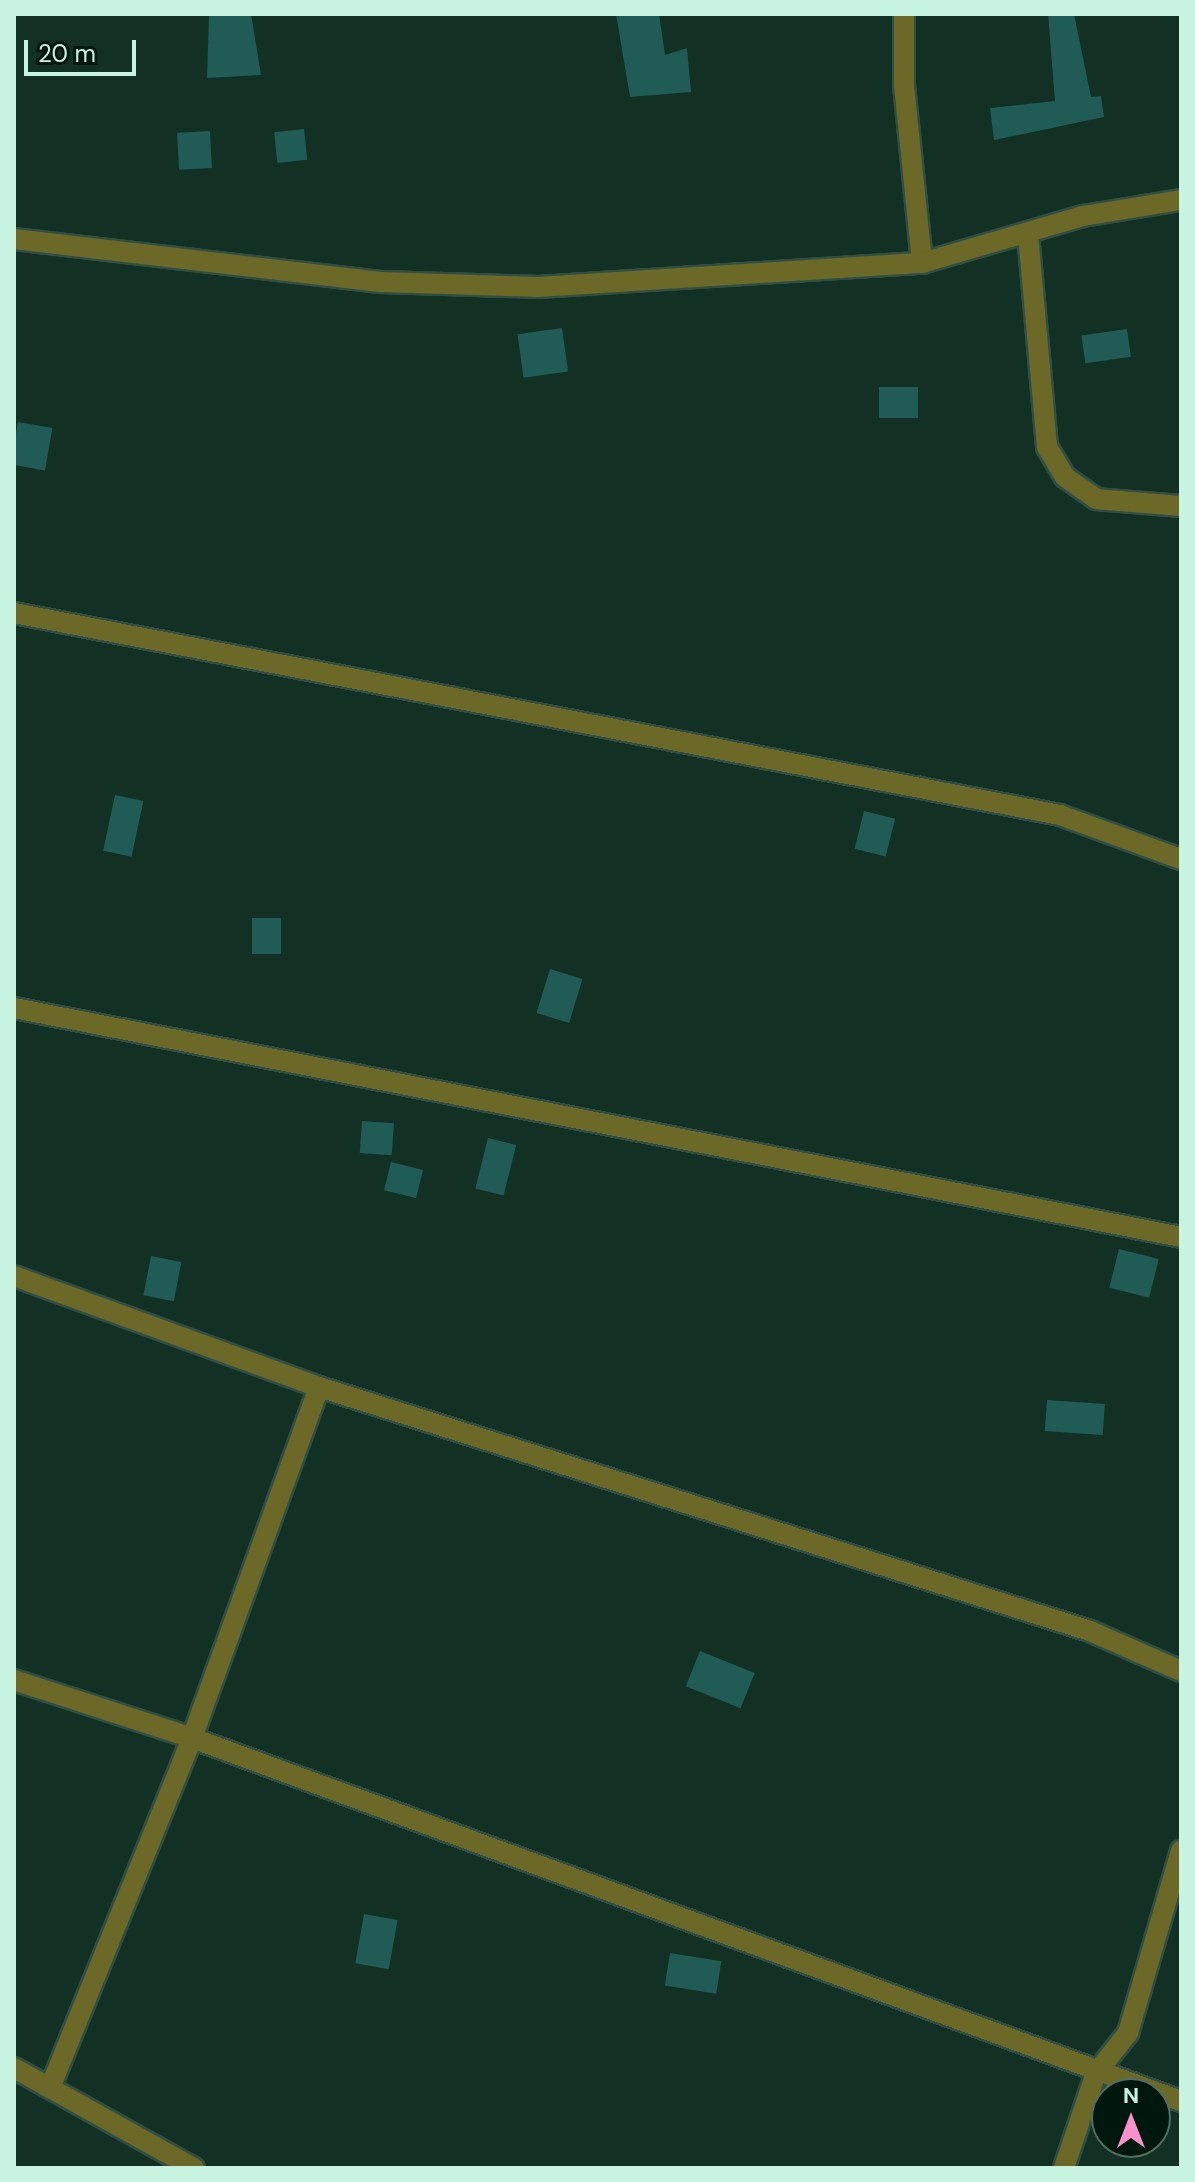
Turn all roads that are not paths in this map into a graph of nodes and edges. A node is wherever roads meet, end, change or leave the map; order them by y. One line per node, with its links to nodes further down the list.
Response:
1 (904, 14): 5 (street)
2 (1181, 200): 3 (street)
3 (1028, 234): 5 (street); 6 (street)
4 (14, 239): 5 (street)
5 (922, 263)
6 (1181, 506)
7 (14, 613): 8 (street)
8 (1181, 859)
9 (14, 1008): 10 (street)
10 (1181, 1237)
11 (14, 1276): 12 (street)
12 (319, 1387): 13 (street); 15 (street)
13 (1181, 1671)
14 (14, 1680): 15 (street)
15 (192, 1738): 18 (street); 19 (street)
16 (1181, 1851): 18 (street)
17 (14, 2068): 19 (street)
18 (1096, 2073): 20 (street); 22 (street)
19 (50, 2088): 21 (street)
20 (1181, 2101)
21 (194, 2168)
22 (1064, 2168)

